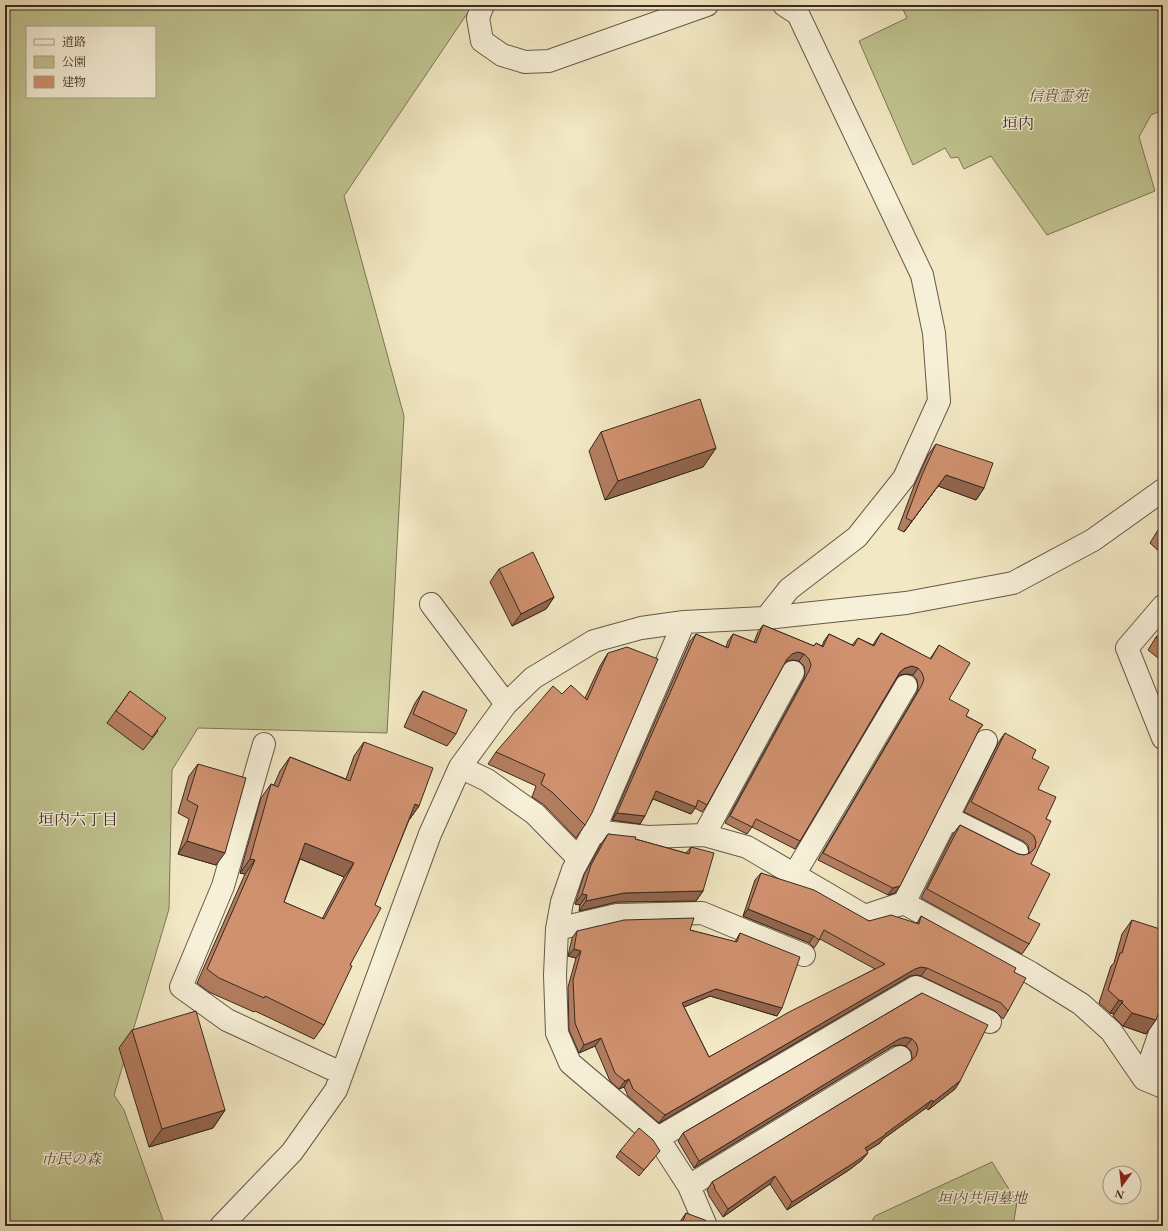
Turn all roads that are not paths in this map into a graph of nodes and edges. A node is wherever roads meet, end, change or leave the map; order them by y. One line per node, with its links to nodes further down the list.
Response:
1 (483, 5): 2 (street)
2 (707, 5)
3 (784, 5): 7 (street)
4 (1163, 490): 7 (street)
5 (431, 604): 11 (street)
6 (1163, 606): 12 (street)
7 (766, 618): 8 (street)
8 (684, 622): 11 (street); 17 (street)
9 (793, 672): 18 (street)
10 (906, 686): 21 (street)
11 (506, 704): 15 (street)
12 (1163, 738)
13 (986, 741): 16 (street)
14 (264, 744): 28 (street)
15 (460, 767): 20 (street); 28 (street)
16 (947, 817): 19 (street); 22 (street)
17 (594, 830): 18 (street); 20 (street)
18 (704, 835): 21 (street)
19 (1017, 852)
20 (579, 859): 23 (street)
21 (794, 874): 22 (street)
22 (904, 903): 29 (street)
23 (557, 929): 24 (street); 30 (street)
24 (804, 955)
25 (990, 1022): 30 (street)
26 (1163, 1024): 29 (street)
27 (900, 1057): 31 (street)
28 (341, 1073): 32 (street)
29 (1154, 1083)
30 (658, 1138): 31 (street)
31 (689, 1186): 33 (street)
32 (221, 1226)
33 (706, 1226)

